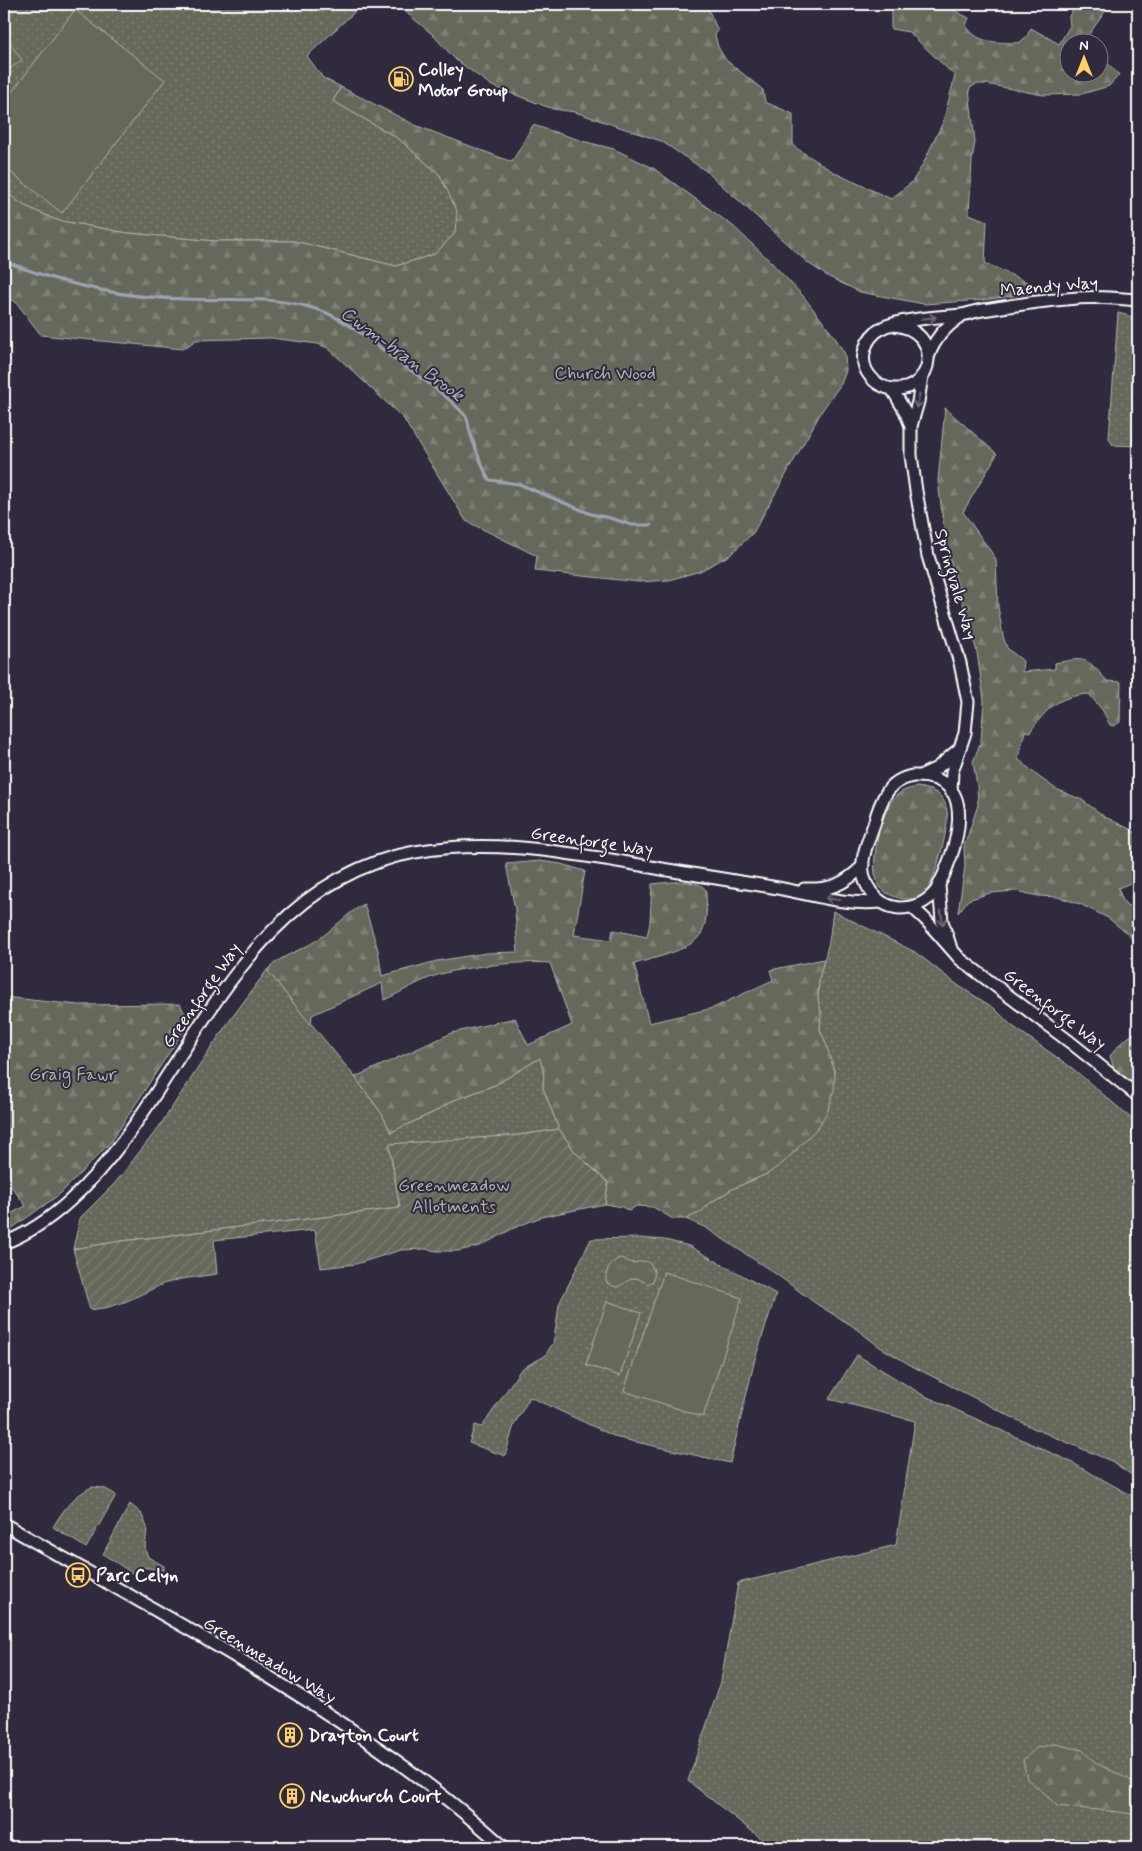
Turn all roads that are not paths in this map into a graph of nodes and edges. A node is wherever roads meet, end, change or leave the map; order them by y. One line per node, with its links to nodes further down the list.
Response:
1 (1138, 300): 2 (street, Maendy Way)
2 (964, 314): 3 (street, Maendy Way, one-way to 2); 4 (street, Maendy Way)
3 (894, 324): 4 (street); 6 (street, Maendy Way)
4 (928, 357): 5 (street, Maendy Way)
5 (922, 376): 6 (street); 7 (street, Springvale Way, one-way to 7)
6 (892, 389): 7 (street, Springvale Way)
7 (911, 426): 8 (street, Springvale Way)
8 (959, 749): 9 (street); 10 (street, Springvale Way)
9 (920, 776): 10 (street); 11 (street)
10 (951, 791): 12 (street, Greenforge Way)
11 (862, 867): 13 (street, Greenforge Way); 14 (street)
12 (939, 885): 15 (street, Greenforge Way); 16 (street, Greenforge Way, one-way to 16)
13 (775, 888): 14 (street, Greenforge Way, one-way to 13); 18 (street, Greenforge Way)
14 (881, 902): 15 (street, Greenforge Way)
15 (912, 907): 16 (street, Greenforge Way)
16 (951, 949): 17 (street, Greenforge Way)
17 (1138, 1096)
18 (4, 1243)
19 (4, 1524): 20 (street, Greenmeadow Way)
20 (504, 1847)

